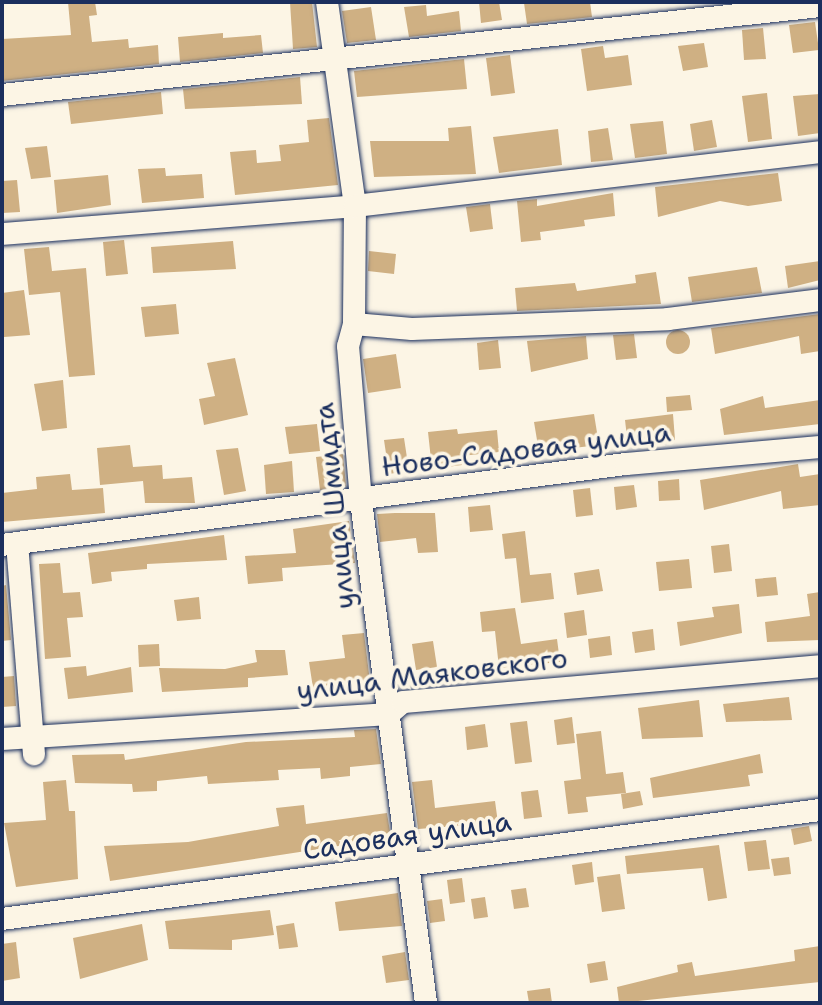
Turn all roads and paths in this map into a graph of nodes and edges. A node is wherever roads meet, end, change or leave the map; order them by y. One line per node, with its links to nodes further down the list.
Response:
1 (327, 2): 3 (street, улица Шмидта)
2 (820, 6): 3 (street)
3 (335, 59): 4 (street); 6 (street, улица Шмидта)
4 (2, 95)
5 (820, 152): 6 (street)
6 (355, 206): 7 (street); 9 (street, улица Шмидта)
7 (2, 234)
8 (820, 300): 9 (street)
9 (354, 324): 11 (street, улица Шмидта)
10 (820, 447): 11 (street, Ново-Садовая улица)
11 (361, 501): 12 (street, Ново-Садовая улица); 14 (street, улица Шмидта)
12 (9, 544): 16 (street)
13 (820, 666): 14 (street, улица Маяковского)
14 (389, 714): 16 (street, улица Маяковского); 18 (street, улица Шмидта)
15 (2, 739): 16 (street, улица Маяковского)
16 (33, 745)
17 (820, 810): 18 (street, Садовая улица)
18 (406, 865): 19 (street, Садовая улица); 20 (street, улица Шмидта)
19 (2, 919)
20 (426, 1003)

